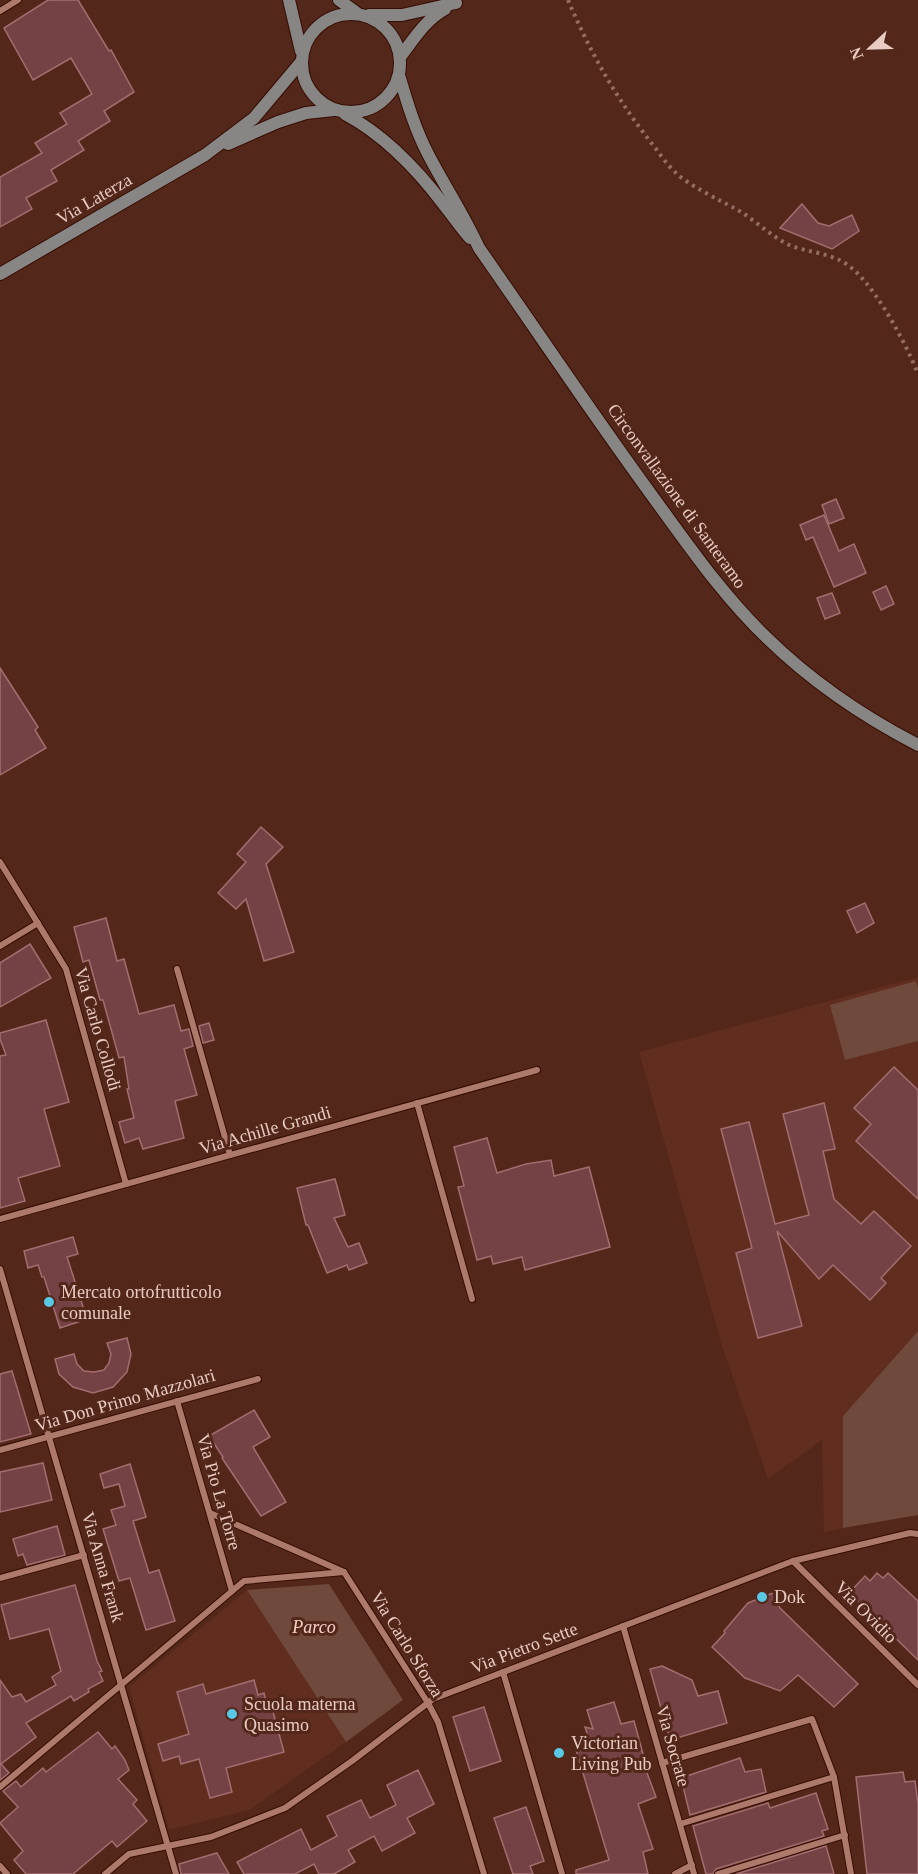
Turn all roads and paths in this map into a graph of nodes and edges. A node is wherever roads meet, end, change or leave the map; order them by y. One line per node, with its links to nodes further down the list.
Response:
1 (18, 0): 6 (street)
2 (289, 0): 9 (main road)
3 (339, 0): 7 (main road)
4 (568, 0): 15 (path)
5 (459, 1): 7 (main road); 8 (main road)
6 (0, 11)
7 (362, 14): 8 (main road); 9 (main road)
8 (400, 57): 10 (main road)
9 (301, 60): 11 (main road); 12 (main road)
10 (399, 75): 11 (main road); 13 (main road, Circonvallazione di Santeramo)
11 (338, 111): 12 (main road); 13 (main road, Circonvallazione di Santeramo)
12 (205, 155): 14 (main road, Via Laterza)
13 (479, 248): 16 (main road, Circonvallazione di Santeramo)
14 (0, 274)
15 (918, 374)
16 (918, 745)
17 (0, 862): 18 (street, Via Carlo Collodi)
18 (38, 923): 19 (street); 24 (street, Via Carlo Collodi)
19 (0, 946)
20 (177, 969): 23 (street)
21 (537, 1070): 22 (street, Via Achille Grandi)
22 (417, 1103): 23 (street, Via Achille Grandi); 27 (street)
23 (230, 1155): 24 (street, Via Achille Grandi)
24 (126, 1184): 25 (street, Via Achille Grandi)
25 (0, 1219)
26 (0, 1269): 30 (street, Via Anna Frank)
27 (472, 1299)
28 (258, 1379): 29 (street, Via Don Primo Mazzolari)
29 (177, 1401): 30 (street, Via Don Primo Mazzolari); 32 (street, Via Pio La Torre)
30 (50, 1437): 31 (street, Via Don Primo Mazzolari); 34 (street, Via Anna Frank)
31 (0, 1450)
32 (210, 1513): 36 (street); 38 (street, Via Pio La Torre)
33 (918, 1534): 35 (street, Via Pietro Sette)
34 (84, 1555): 37 (street); 41 (street, Via Anna Frank)
35 (793, 1561): 39 (street, Via Pietro Sette); 42 (street, Via Ovidio)
36 (344, 1572): 38 (street); 43 (street, Via Carlo Sforza)
37 (0, 1578)
38 (232, 1591): 41 (street)
39 (623, 1626): 40 (street, Via Pietro Sette); 44 (street, Via Socrate)
40 (503, 1672): 43 (street, Via Pietro Sette); 56 (street)
41 (122, 1684): 46 (street); 49 (street, Via Anna Frank)
42 (918, 1685)
43 (428, 1703): 49 (street, Via Pietro Sette); 52 (street, Via Carlo Sforza)
44 (663, 1763): 45 (street); 47 (street, Via Socrate)
45 (834, 1777): 47 (street); 48 (street)
46 (0, 1787)
47 (680, 1824): 50 (street, Via Socrate)
48 (845, 1836): 59 (street); 60 (street)
49 (168, 1847): 54 (street, Via Pietro Sette); 55 (street, Via Anna Frank)
50 (692, 1865): 57 (street); 58 (street, Via Socrate)
51 (0, 1866): 53 (street)
52 (482, 1873)
53 (7, 1874)
54 (105, 1874)
55 (176, 1874)
56 (562, 1874)
57 (675, 1874)
58 (694, 1874)
59 (718, 1874)
60 (851, 1874)

